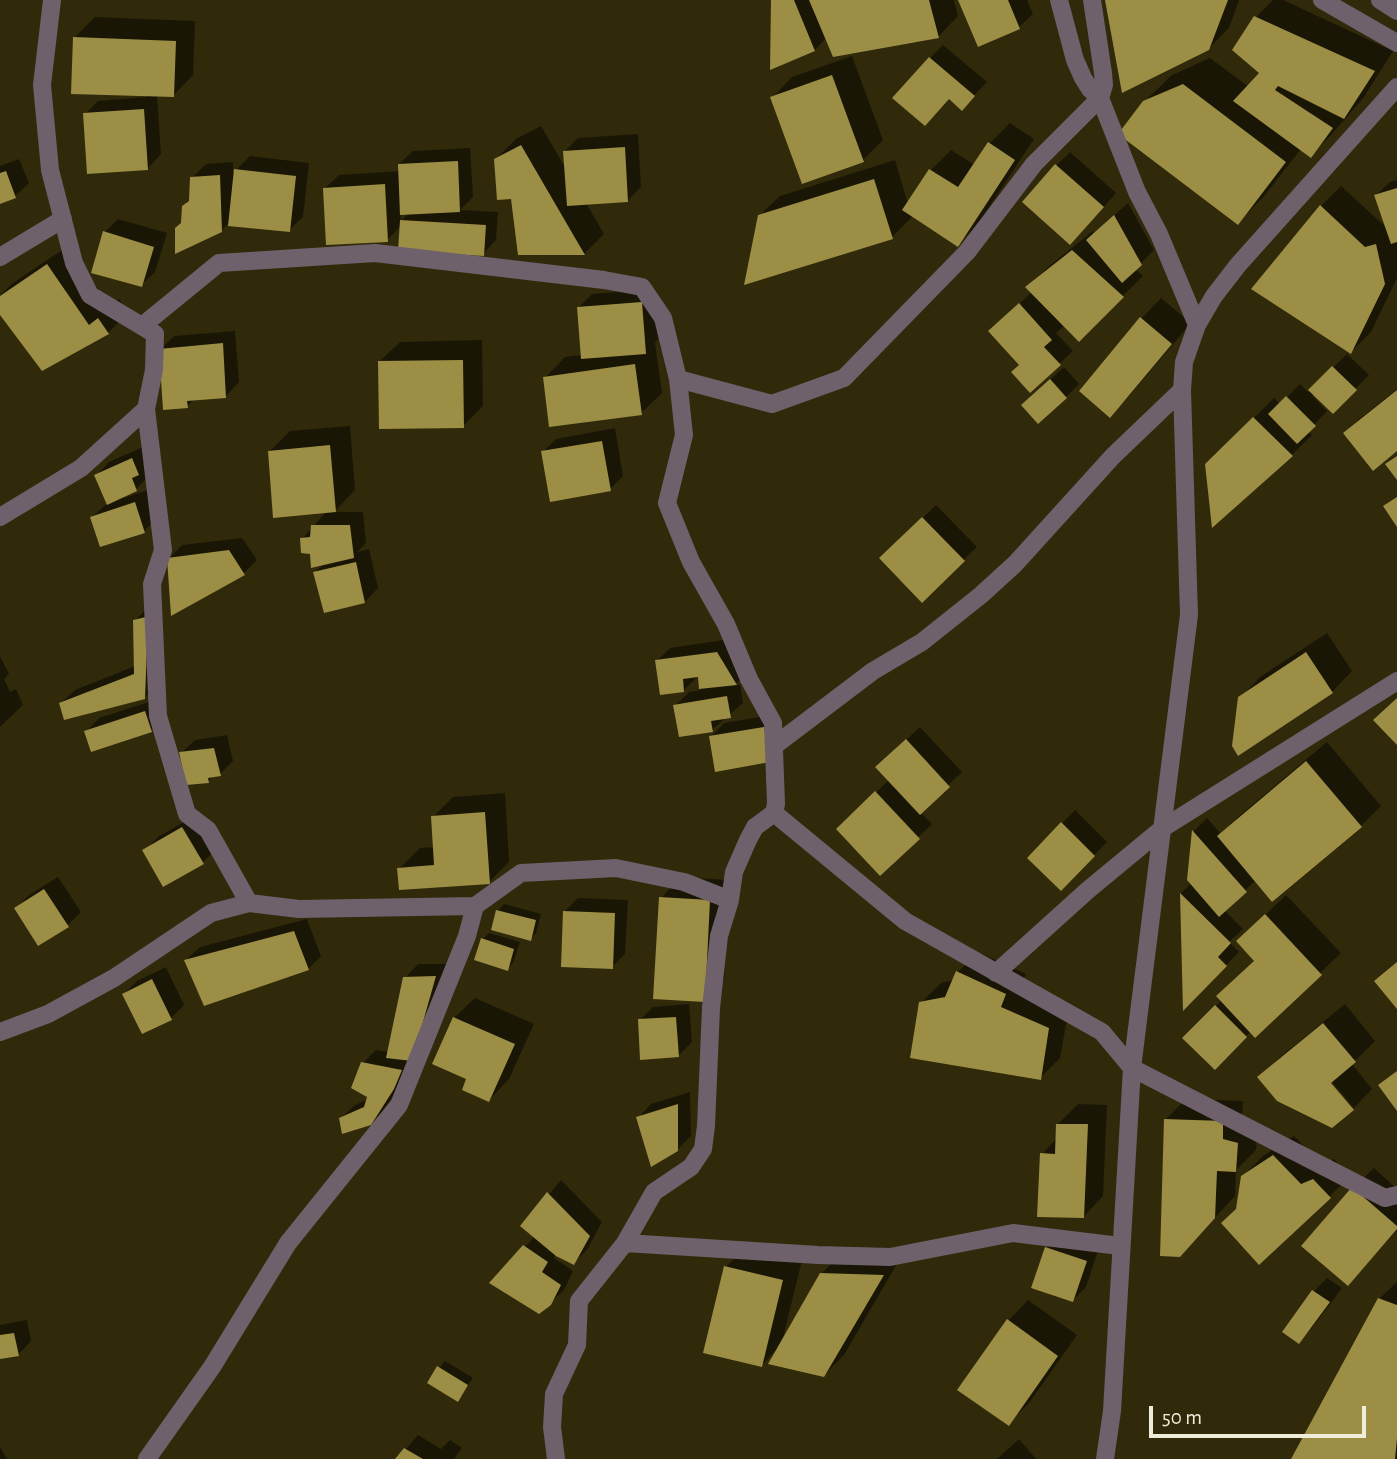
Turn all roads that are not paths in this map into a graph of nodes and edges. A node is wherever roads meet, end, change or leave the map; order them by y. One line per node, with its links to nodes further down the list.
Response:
1 (52, 0): 10 (street)
2 (1059, 0): 9 (street)
3 (1092, 0): 9 (street)
4 (1322, 0): 7 (street)
5 (1380, 0): 6 (street)
6 (1397, 11)
7 (1397, 43)
8 (1397, 87): 12 (street)
9 (1100, 98): 12 (street); 14 (street)
10 (63, 219): 11 (street); 13 (street)
11 (0, 257)
12 (1197, 325): 15 (street)
13 (142, 326): 14 (street); 16 (street)
14 (678, 379): 19 (street)
15 (1182, 390): 19 (street); 21 (street)
16 (146, 409): 17 (street); 23 (street)
17 (0, 517)
18 (1397, 681): 21 (street)
19 (774, 746): 20 (street)
20 (774, 813): 22 (street); 25 (street)
21 (1163, 828): 25 (street); 27 (street)
22 (730, 900): 24 (street); 29 (street)
23 (249, 903): 24 (street); 26 (street)
24 (475, 906): 31 (street)
25 (996, 973): 27 (street)
26 (0, 1032)
27 (1132, 1068): 28 (street); 30 (street)
28 (1397, 1195)
29 (625, 1243): 30 (street); 32 (street)
30 (1120, 1246): 33 (street)
31 (147, 1459)
32 (556, 1459)
33 (1105, 1459)

